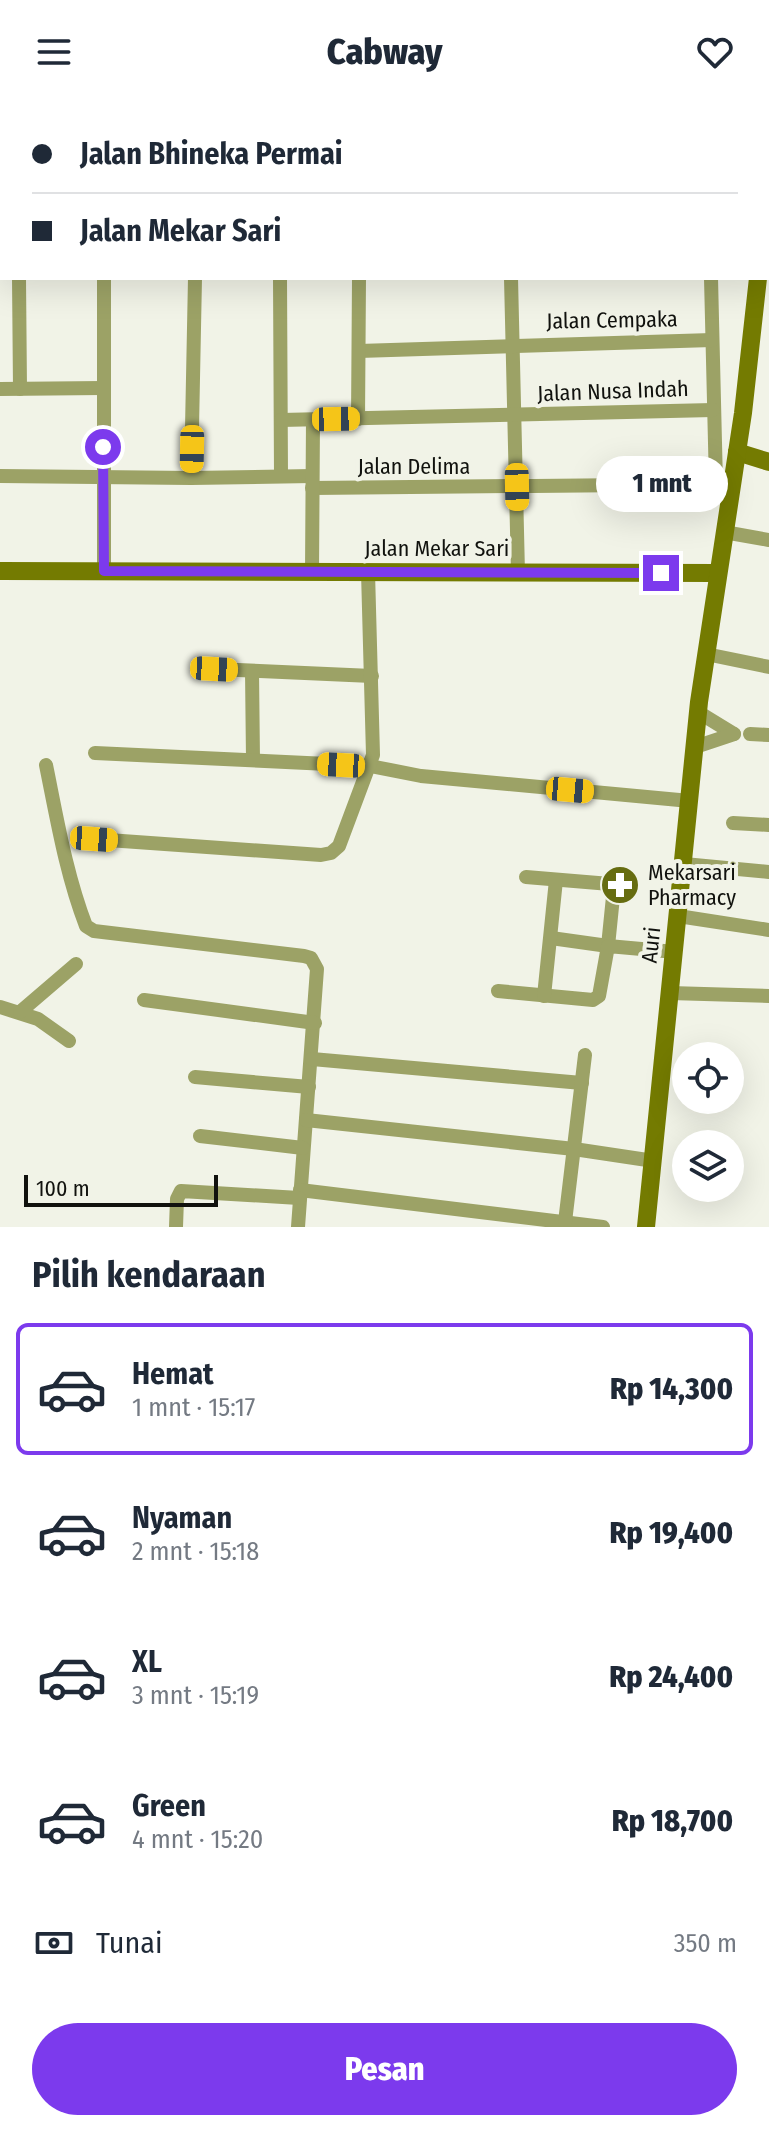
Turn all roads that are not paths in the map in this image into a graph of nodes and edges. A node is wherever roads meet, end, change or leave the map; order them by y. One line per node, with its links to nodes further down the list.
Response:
1 (19, 280): 14 (street)
2 (104, 280): 12 (street)
3 (195, 280): 25 (street)
4 (280, 280): 18 (street)
5 (359, 280): 11 (street)
6 (511, 280): 10 (street)
7 (711, 280): 9 (street)
8 (758, 280): 20 (street)
9 (712, 340): 10 (street, Jalan Cempaka); 15 (street)
10 (513, 344): 11 (street, Jalan Cempaka); 16 (street)
11 (359, 351): 17 (street)
12 (103, 388): 14 (street); 24 (street)
13 (0, 389): 14 (street)
14 (20, 389)
15 (713, 410): 16 (street, Jalan Nusa Indah); 27 (street)
16 (515, 416): 17 (street, Jalan Nusa Indah); 28 (street)
17 (358, 419): 19 (street, Jalan Nusa Indah)
18 (281, 420): 19 (street, Jalan Nusa Indah); 22 (street)
19 (313, 420): 26 (street)
20 (737, 452): 21 (street); 27 (street)
21 (769, 462)
22 (281, 475): 25 (street, Jalan Delima); 26 (street, Jalan Delima)
23 (0, 476): 24 (street, Jalan Delima)
24 (103, 476): 25 (street, Jalan Delima); 32 (street)
25 (191, 478)
26 (312, 482): 28 (street, Jalan Delima); 33 (street)
27 (724, 484): 28 (street, Jalan Delima); 29 (street)
28 (517, 487): 35 (street)
29 (724, 532): 30 (street); 36 (street)
30 (769, 540)
31 (0, 571): 32 (street, Jalan Mekar Sari)
32 (104, 571): 33 (street, Jalan Mekar Sari)
33 (312, 572): 34 (street, Jalan Mekar Sari)
34 (368, 572): 35 (street, Jalan Mekar Sari); 41 (street)
35 (518, 573): 36 (street, Jalan Mekar Sari)
36 (718, 573): 37 (street, Auri)
37 (706, 654): 38 (street); 42 (street, Auri)
38 (769, 667)
39 (214, 669): 40 (street)
40 (252, 671): 41 (street); 47 (street)
41 (372, 676): 49 (street)
42 (698, 712): 45 (street, Auri); 45 (street)
43 (750, 734): 44 (street)
44 (769, 735)
45 (695, 747): 50 (street, Auri)
46 (95, 753): 47 (street)
47 (253, 760): 49 (street)
48 (46, 765): 71 (street)
49 (370, 766): 50 (street); 53 (street)
50 (690, 801): 54 (street, Auri)
51 (733, 823): 52 (street)
52 (769, 825)
53 (94, 839)
54 (684, 864): 55 (street); 58 (street, Auri)
55 (769, 872)
56 (526, 877): 57 (street)
57 (556, 880): 60 (street); 61 (street)
58 (678, 916): 59 (street); 62 (street, Auri)
59 (769, 930)
60 (551, 938): 61 (street); 66 (street)
61 (608, 946): 62 (street); 66 (street)
62 (675, 952): 65 (street, Auri)
63 (76, 964): 70 (street)
64 (498, 991): 66 (street)
65 (670, 993): 67 (street); 82 (street, Auri)
66 (544, 996)
67 (769, 996)
68 (144, 1000): 71 (street)
69 (0, 1007): 70 (street)
70 (20, 1012): 72 (street)
71 (315, 1023): 74 (street)
72 (69, 1041)
73 (585, 1055): 76 (street)
74 (312, 1059): 76 (street); 77 (street)
75 (195, 1077): 77 (street)
76 (582, 1083): 81 (street)
77 (309, 1087): 78 (street)
78 (306, 1120): 80 (street); 81 (street)
79 (200, 1136): 80 (street)
80 (303, 1148): 83 (street)
81 (574, 1149): 82 (street); 84 (street)
82 (654, 1161): 88 (street, Auri)
83 (300, 1194): 84 (street); 85 (street); 86 (street)
84 (565, 1222): 87 (street)
85 (176, 1227)
86 (298, 1227)
87 (603, 1227)
88 (646, 1227)

